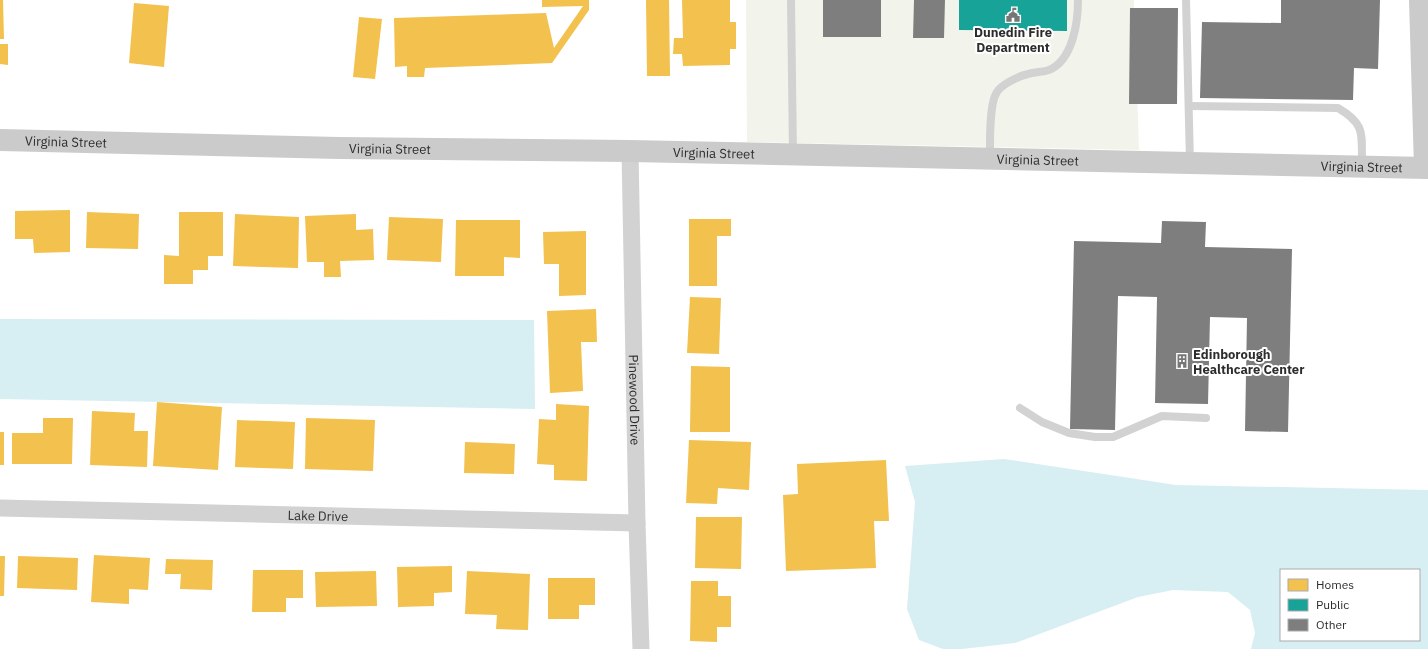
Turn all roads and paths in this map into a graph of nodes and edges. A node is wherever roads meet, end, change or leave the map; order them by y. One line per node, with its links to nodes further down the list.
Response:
1 (791, 0): 8 (lane)
2 (1078, 0): 9 (lane)
3 (1186, 0): 5 (lane)
4 (1420, 0): 12 (street)
5 (1189, 106): 10 (lane); 11 (lane)
6 (0, 140): 7 (street, Virginia Street)
7 (630, 152): 8 (street, Virginia Street); 16 (street, Pinewood Drive)
8 (793, 155): 9 (street, Virginia Street)
9 (990, 160): 10 (street, Virginia Street)
10 (1190, 163): 11 (street, Virginia Street)
11 (1362, 167): 12 (street, Virginia Street)
12 (1426, 168)
13 (1020, 408): 14 (lane)
14 (1206, 418)
15 (0, 508): 16 (street, Lake Drive)
16 (637, 522): 17 (street, Pinewood Drive)
17 (641, 649)

